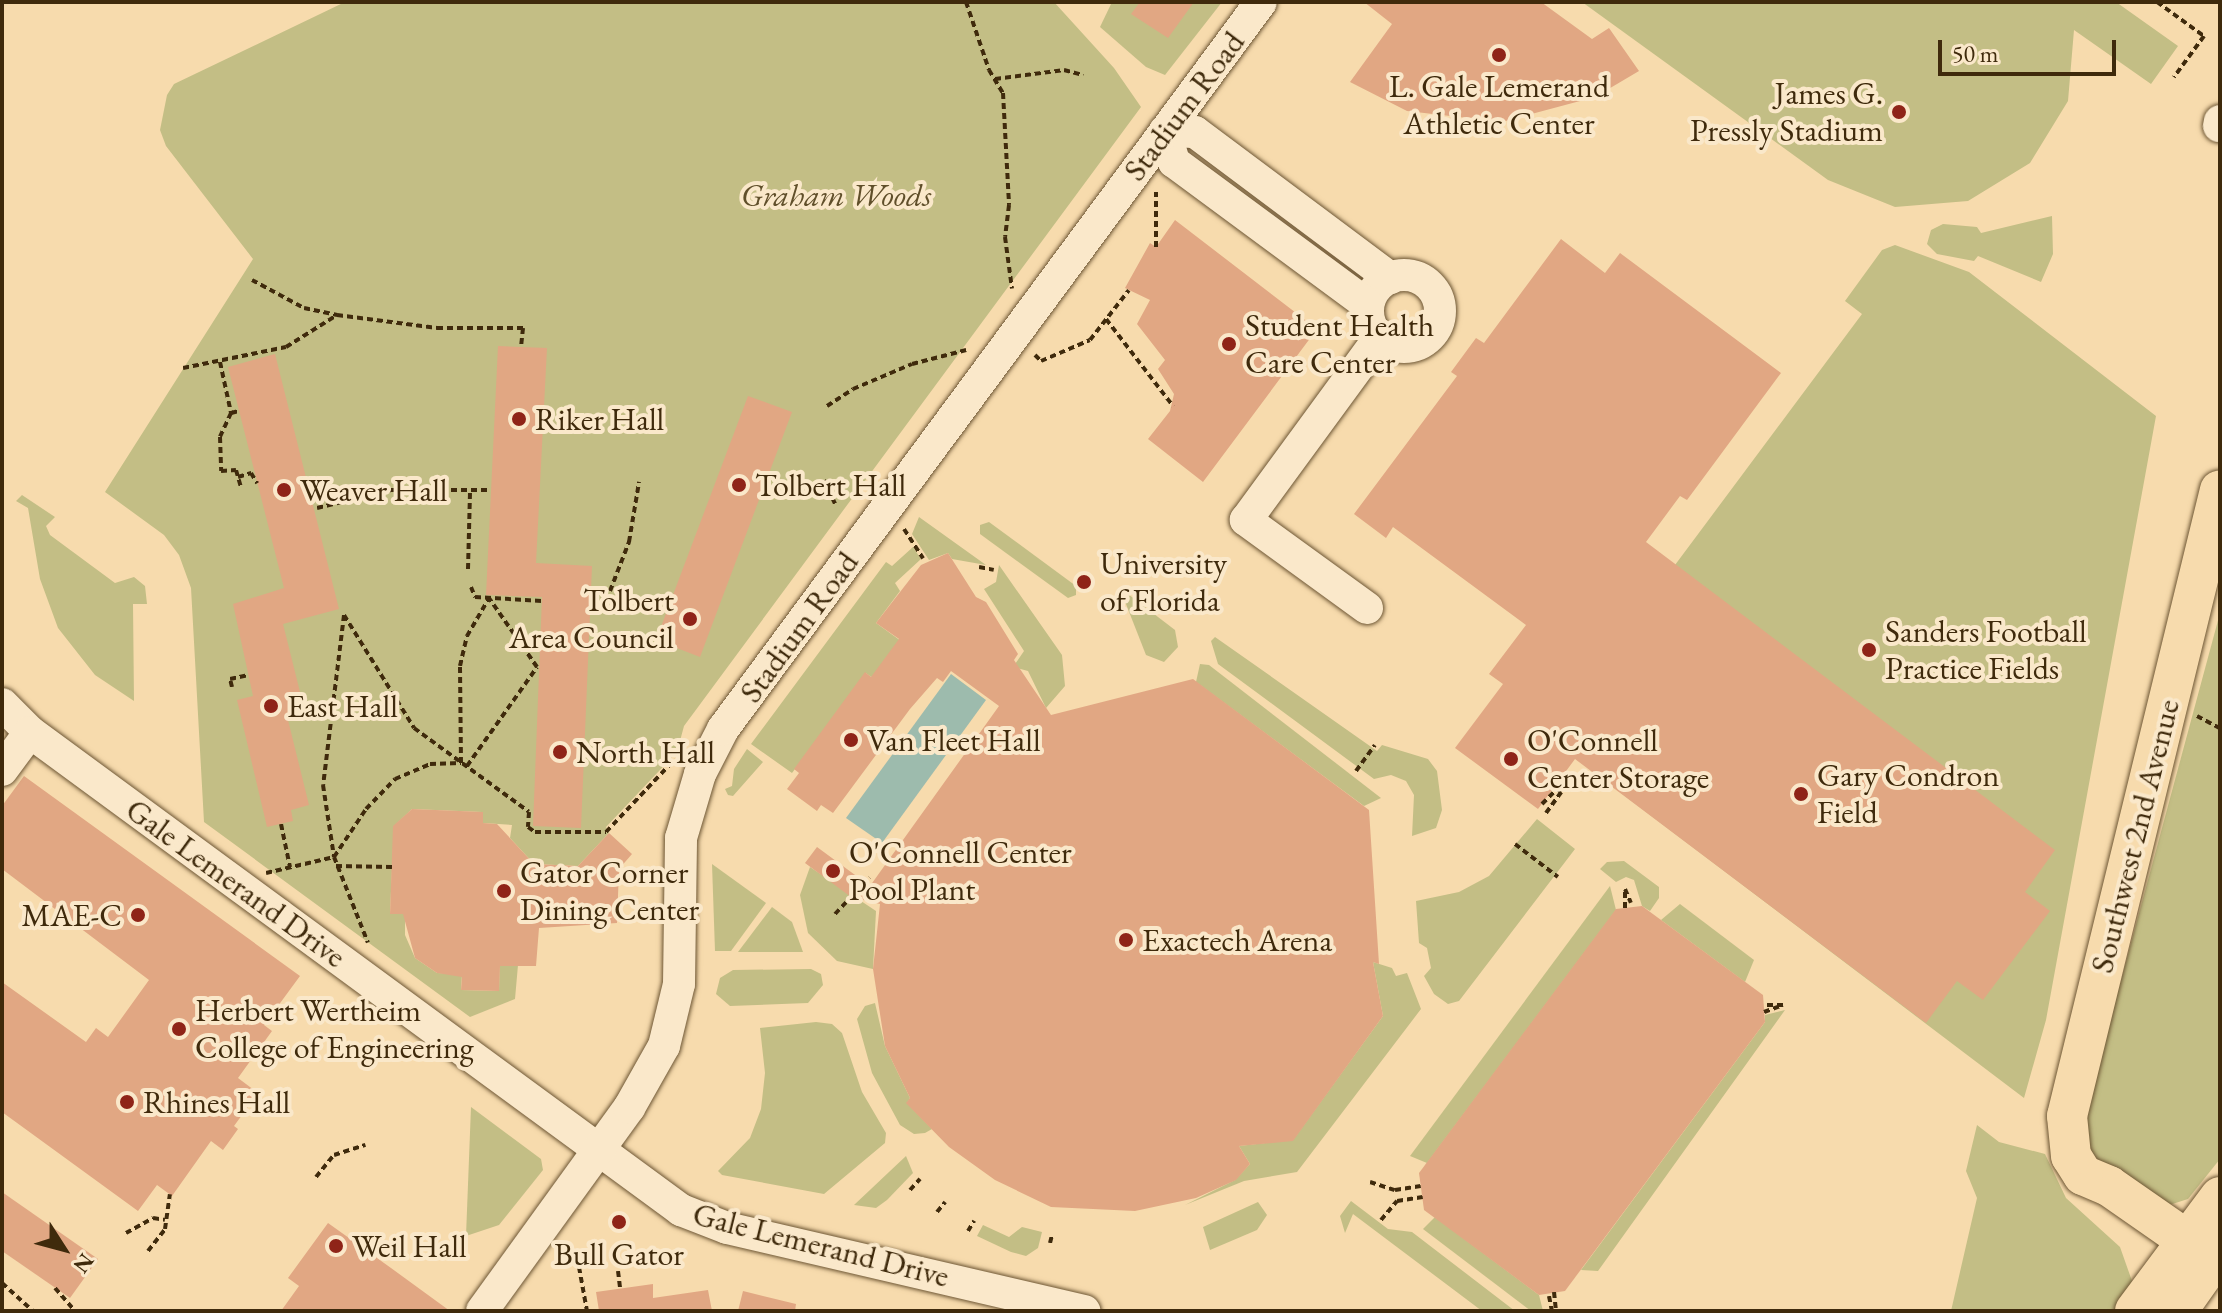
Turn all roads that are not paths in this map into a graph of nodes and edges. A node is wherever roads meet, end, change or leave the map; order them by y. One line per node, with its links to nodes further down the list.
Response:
1 (1261, 2): 2 (street, Stadium Road)
2 (1165, 131): 3 (street); 4 (street); 11 (street, Stadium Road)
3 (1390, 278): 4 (street); 5 (street)
4 (1368, 305): 5 (street)
5 (1379, 338): 7 (street)
6 (2220, 490): 13 (main road, Southwest 2nd Avenue)
7 (1367, 608)
8 (2, 704): 9 (street, Gale Lemerand Drive)
9 (30, 732): 10 (street); 11 (street, Gale Lemerand Drive)
10 (2, 770)
11 (600, 1150): 14 (street, Stadium Road); 15 (street, Gale Lemerand Drive)
12 (2220, 1197): 13 (main road)
13 (2201, 1269): 16 (main road)
14 (482, 1311)
15 (1084, 1311)
16 (2135, 1311)

